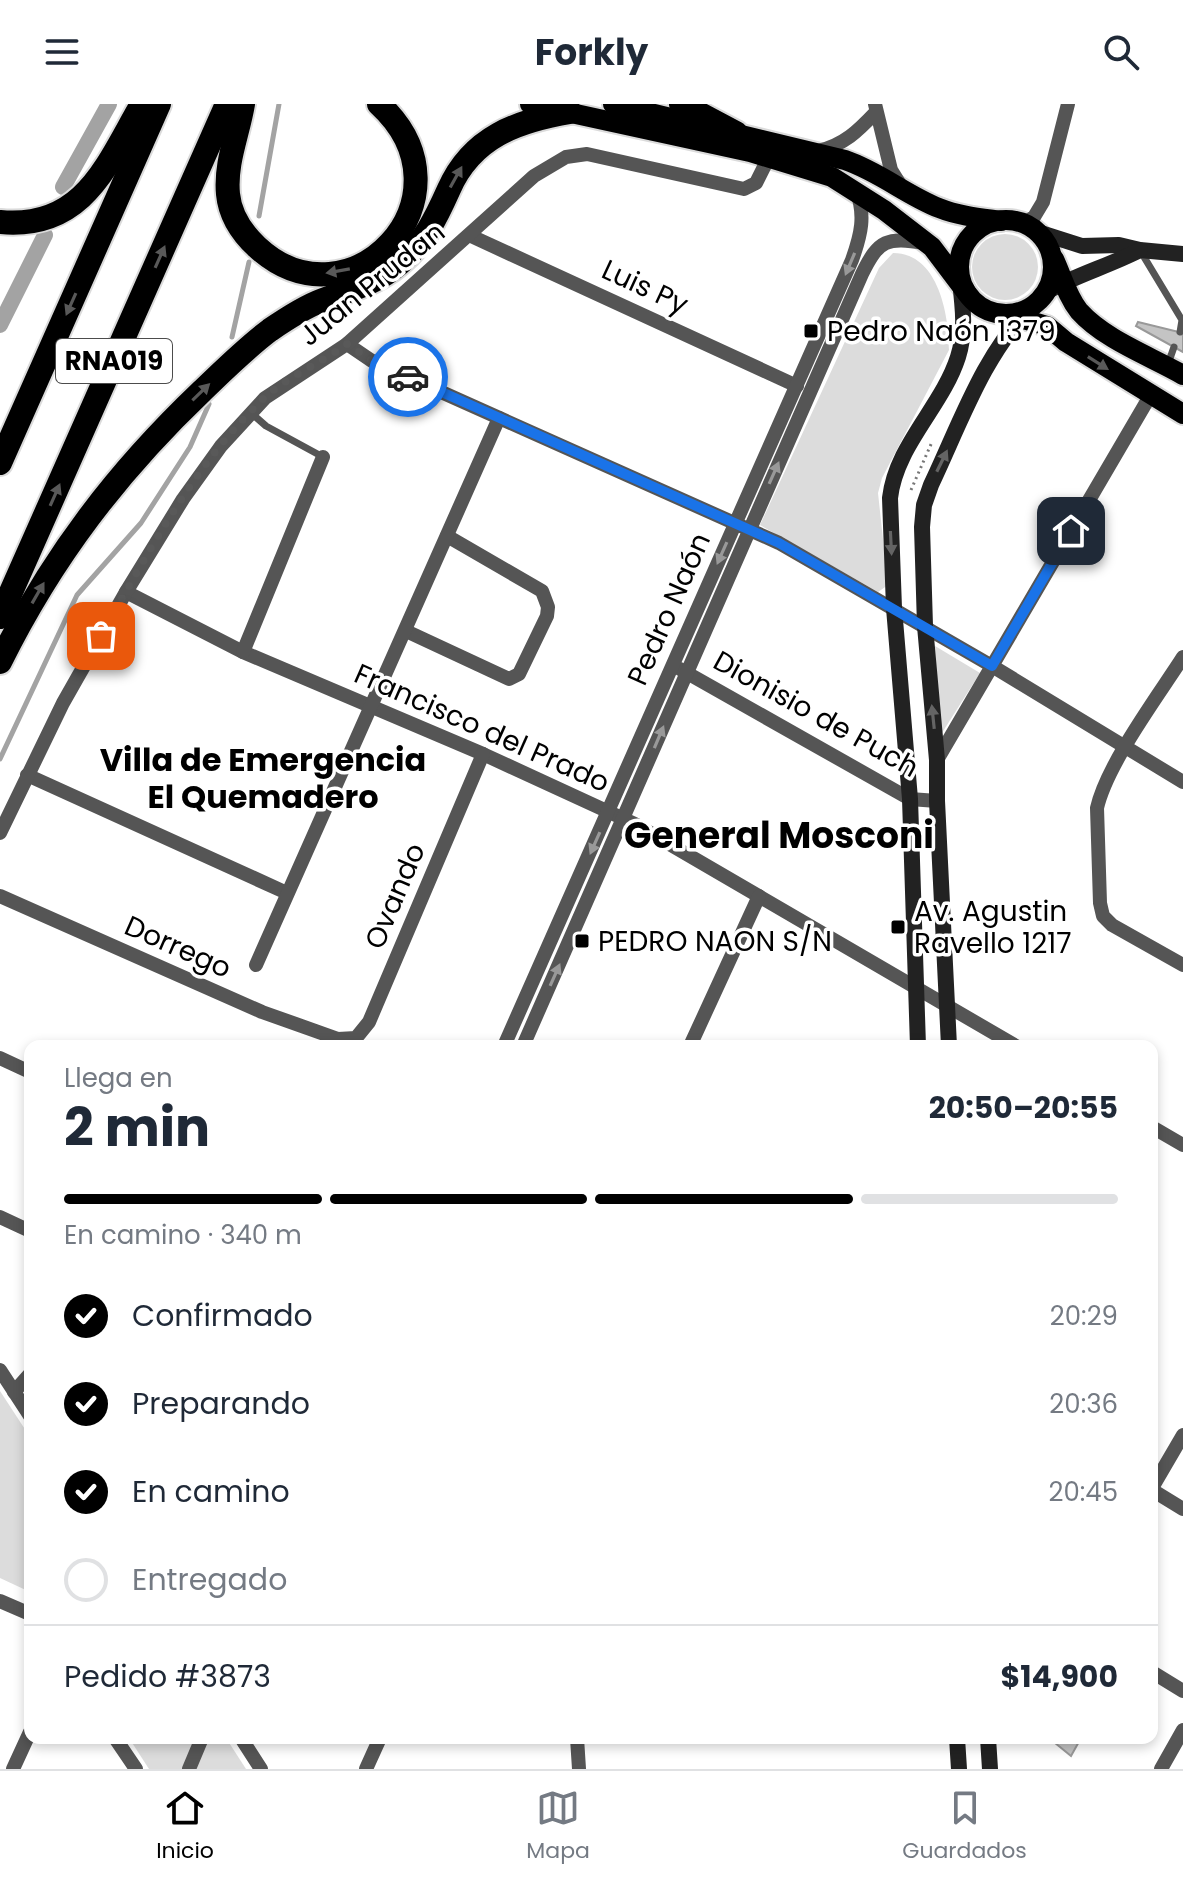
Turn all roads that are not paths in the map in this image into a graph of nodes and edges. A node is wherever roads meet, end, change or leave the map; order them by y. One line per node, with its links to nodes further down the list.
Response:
1 (142, 104): 18 (highway)
2 (159, 104): 36 (highway, RNA019, one-way to 36)
3 (227, 104): 41 (highway, RNA019, one-way to 3)
4 (243, 104): 5 (highway, one-way to 4)
5 (379, 104)
6 (530, 104): 11 (main road)
7 (613, 104): 12 (main road)
8 (681, 104): 12 (highway)
9 (1068, 104): 19 (street)
10 (875, 108): 13 (street); 16 (street)
11 (570, 112): 14 (main road); 46 (highway, one-way to 11)
12 (736, 133): 13 (main road)
13 (815, 152): 16 (main road)
14 (769, 157): 15 (main road); 20 (street, Juan Prudan)
15 (855, 190): 21 (main road); 30 (street, Pedro Naón, one-way to 30)
16 (904, 190): 17 (main road)
17 (1001, 221): 19 (main road); 24 (main road)
18 (0, 222)
19 (1029, 227): 22 (main road); 25 (main road)
20 (471, 236): 28 (street, Juan Prudan); 30 (street, Luis Py)
21 (927, 243): 24 (main road); 37 (street, Pedro Naón, one-way to 21)
22 (1140, 250): 23 (main road); 25 (main road); 26 (lane)
23 (1183, 254)
24 (962, 284): 25 (main road); 40 (main road, one-way to 40)
25 (1034, 302): 29 (main road); 31 (main road, one-way to 31); 42 (main road, one-way to 25)
26 (1183, 320): 27 (lane)
27 (1180, 332)
28 (347, 344): 32 (street, Juan Prudan); 34 (street)
29 (1175, 362)
30 (797, 386): 37 (street, Pedro Naón)
31 (1150, 396): 33 (main road); 48 (street)
32 (250, 412): 35 (lane); 39 (street, Juan Prudan)
33 (1183, 414)
34 (499, 418): 37 (street); 38 (street)
35 (323, 457): 44 (street)
36 (0, 463)
37 (743, 525): 40 (street); 47 (street, Pedro Naón, one-way to 47); 49 (street, Pedro Naón)
38 (447, 536): 43 (street); 43 (street)
39 (126, 592): 44 (street, Francisco del Prado); 54 (street, Juan Prudan)
40 (894, 608): 42 (street); 56 (main road)
41 (0, 617)
42 (925, 626): 48 (street); 53 (main road, one-way to 42)
43 (406, 631): 50 (street)
44 (243, 652): 50 (street, Francisco del Prado)
45 (1183, 657): 51 (street)
46 (0, 662)
47 (672, 665): 49 (street, Dionisio de Puch); 58 (street, Pedro Naón)
48 (992, 666): 51 (street); 53 (street)
49 (687, 672): 56 (street, Dionisio de Puch); 59 (street, Pedro Naón, one-way to 49)
50 (371, 707): 52 (street, Francisco del Prado); 61 (street)
51 (1125, 749): 55 (street); 65 (street)
52 (483, 754): 58 (street, Francisco del Prado); 68 (street, Ovando)
53 (937, 760): 57 (main road)
54 (27, 775): 60 (street, Juan Prudan); 61 (street)
55 (1183, 782)
56 (910, 799): 57 (street, Dionisio de Puch); 66 (main road)
57 (937, 801): 67 (main road)
58 (609, 812): 59 (street, Francisco del Prado); 69 (street, Pedro Naón, one-way to 69)
59 (624, 819): 63 (street, Francisco del Prado); 70 (street, Pedro Naón, one-way to 59)
60 (0, 833)
61 (287, 893): 64 (street)
62 (0, 896): 68 (street, Dorrego)
63 (759, 896): 66 (street, Francisco del Prado); 71 (street)
64 (256, 965)
65 (1183, 965)
66 (916, 986): 67 (street, Francisco del Prado); 72 (main road)
67 (947, 1004): 73 (main road); 74 (street, Francisco del Prado)
68 (338, 1039)
69 (507, 1040)
70 (526, 1040)
71 (693, 1040)
72 (918, 1040)
73 (949, 1040)
74 (1006, 1040)
75 (0, 1058): 76 (street)
76 (24, 1069)
77 (1158, 1130): 78 (street)
78 (1183, 1145)
79 (0, 1217): 80 (street)
80 (24, 1228)
81 (0, 1370): 83 (street)
82 (24, 1381): 83 (street)
83 (14, 1392): 84 (street)
84 (24, 1407)
85 (1183, 1435): 86 (street)
86 (1158, 1479)
87 (1158, 1493): 88 (street)
88 (1183, 1509)
89 (0, 1601): 90 (street)
90 (24, 1611)
91 (1158, 1676): 92 (street)
92 (1183, 1691)
93 (1183, 1730): 110 (street)
94 (24, 1744): 102 (street)
95 (119, 1744): 103 (street)
96 (199, 1744): 104 (street)
97 (245, 1744): 105 (street)
98 (377, 1744): 106 (street)
99 (577, 1744): 107 (street)
100 (957, 1744): 108 (main road)
101 (988, 1744): 109 (main road)
102 (13, 1769)
103 (136, 1769)
104 (189, 1769)
105 (261, 1769)
106 (366, 1769)
107 (579, 1769)
108 (959, 1769)
109 (990, 1769)
110 (1161, 1769)

